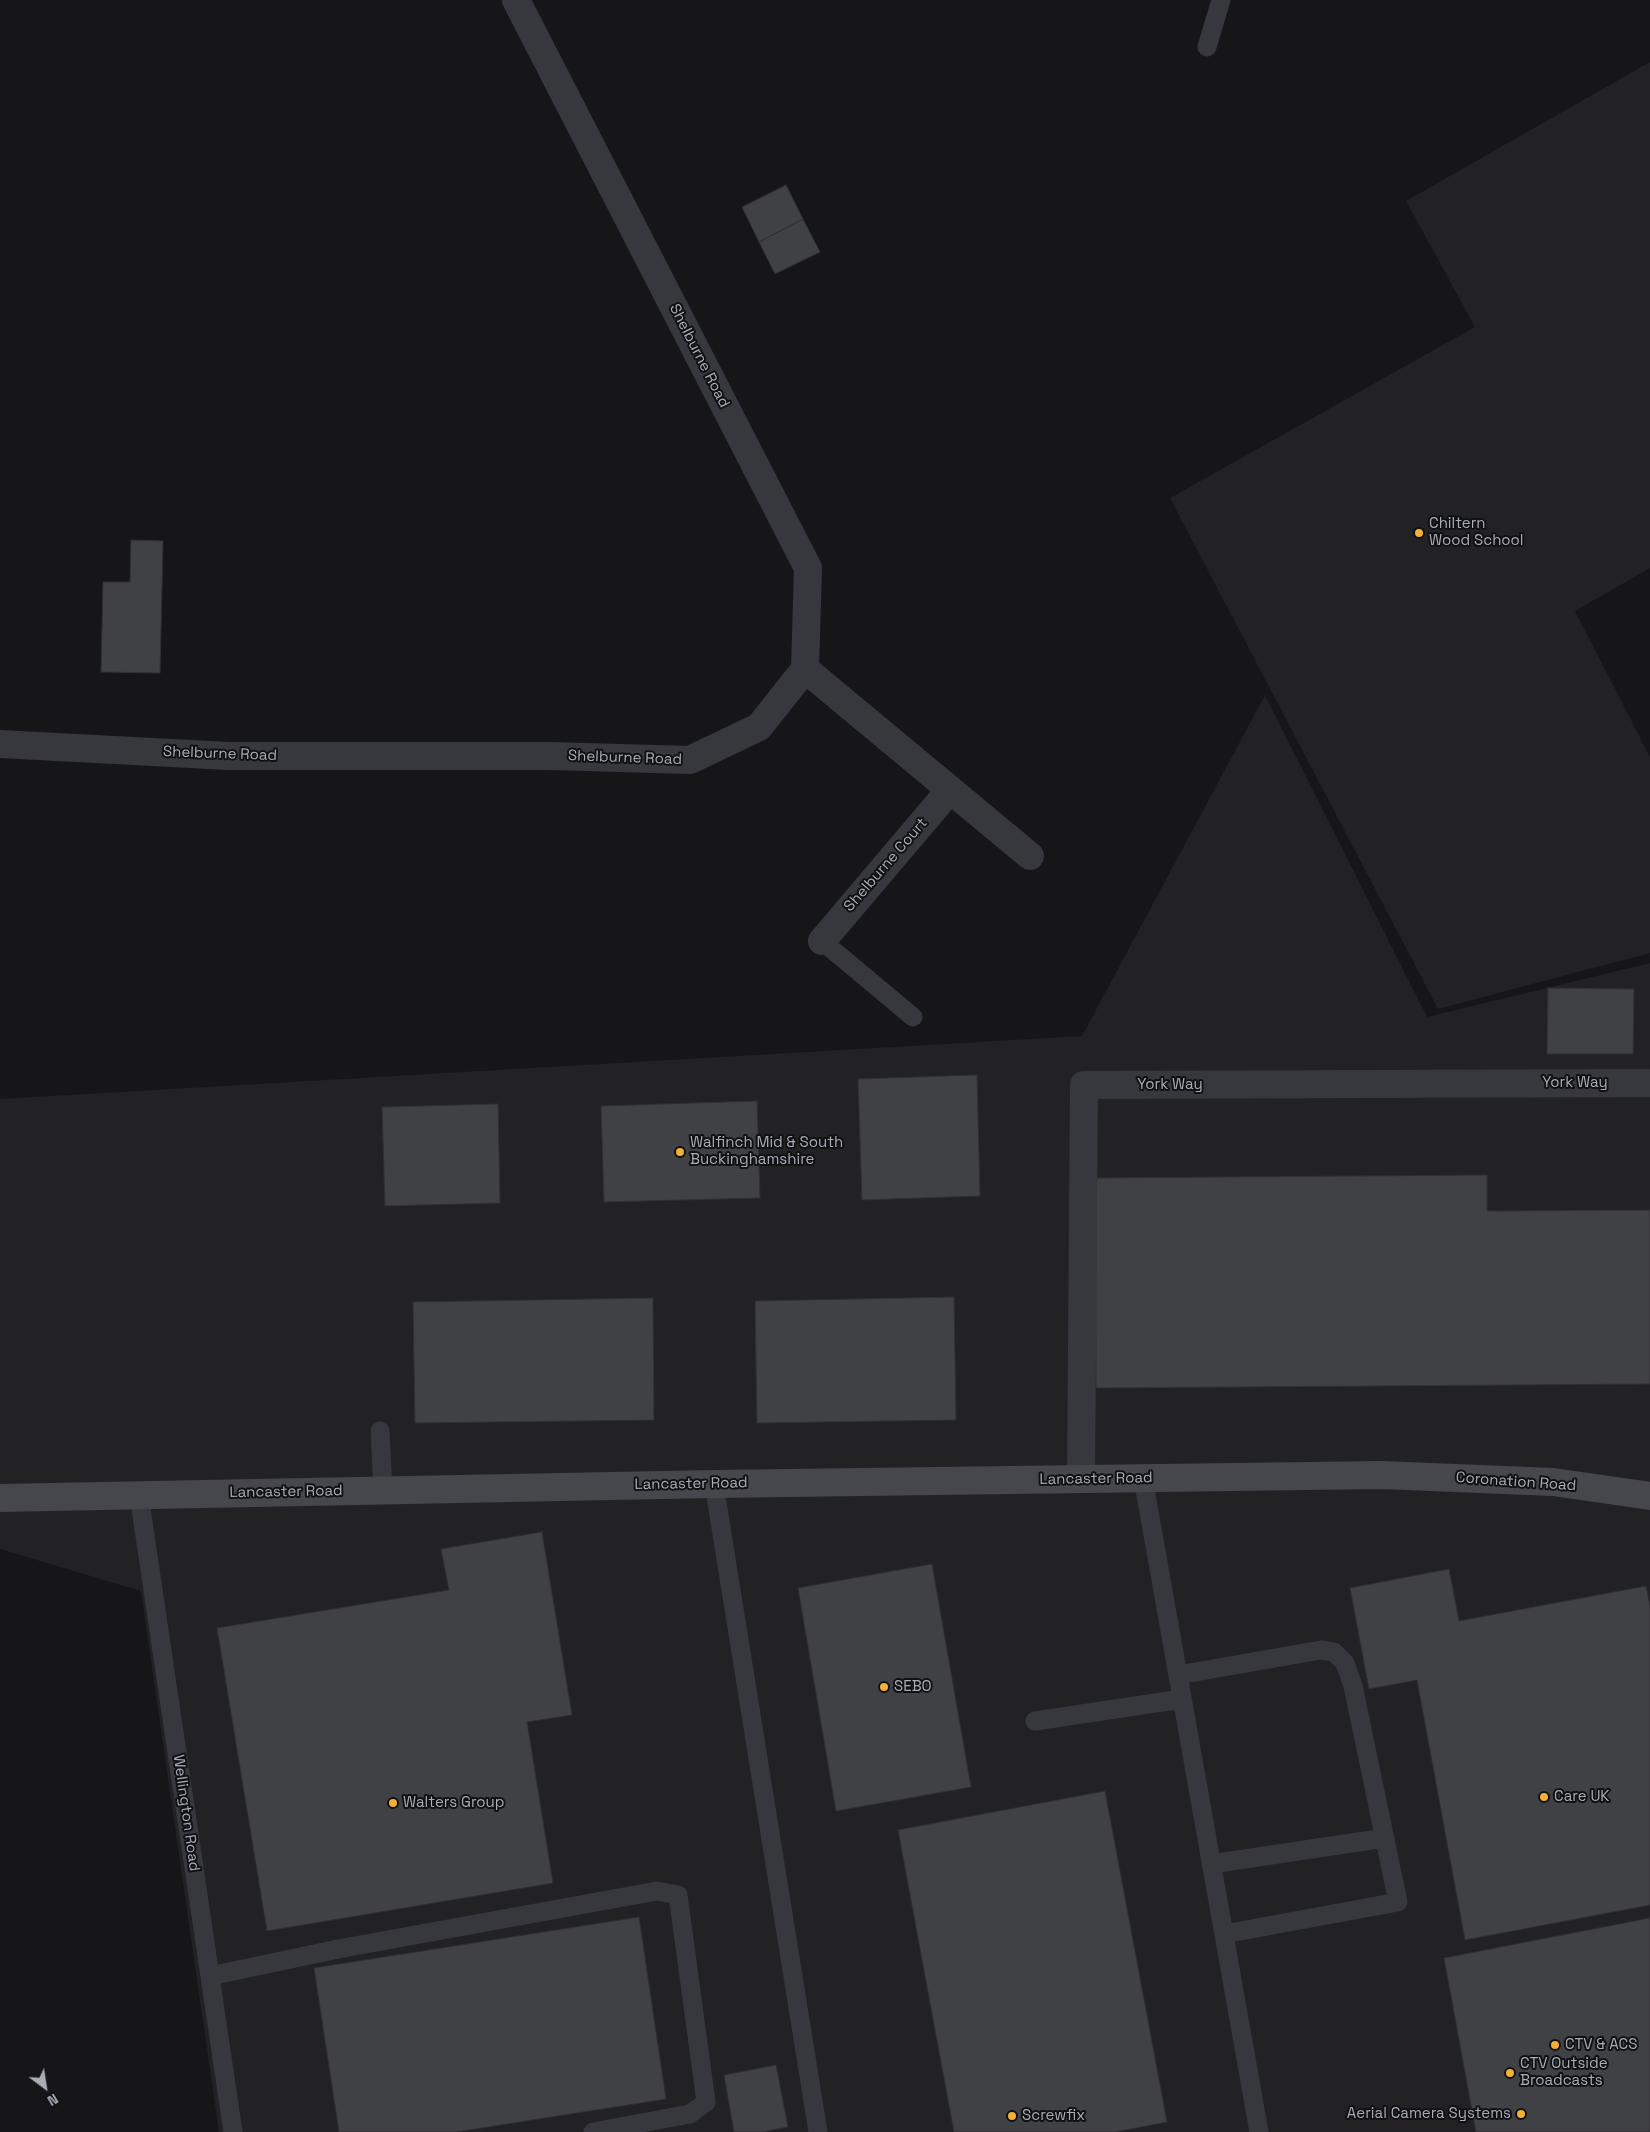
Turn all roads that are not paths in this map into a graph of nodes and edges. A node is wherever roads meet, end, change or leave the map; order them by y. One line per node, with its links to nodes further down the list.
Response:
1 (516, 0): 4 (street, Shelburne Road)
2 (1221, 0): 3 (lane)
3 (1207, 47)
4 (804, 669): 5 (street, Shelburne Road); 6 (street)
5 (0, 744)
6 (950, 790): 7 (street); 8 (street, Shelburne Court)
7 (1030, 856)
8 (822, 941): 9 (lane)
9 (913, 1016)
10 (1650, 1083): 14 (street, York Way)
11 (380, 1431): 16 (lane)
12 (1382, 1475): 13 (street, Lancaster Road); 18 (street, Coronation Road)
13 (1143, 1478): 14 (street, Lancaster Road); 20 (lane)
14 (1082, 1479): 15 (street, Lancaster Road)
15 (714, 1484): 16 (street, Lancaster Road); 29 (lane)
16 (383, 1490): 17 (street, Lancaster Road)
17 (139, 1495): 19 (street, Lancaster Road); 26 (lane, Wellington Road)
18 (1650, 1496)
19 (0, 1498)
20 (1178, 1675): 21 (lane); 23 (lane)
21 (1182, 1699): 22 (lane); 24 (lane)
22 (1035, 1721)
23 (1385, 1838): 24 (lane); 25 (lane)
24 (1211, 1864): 25 (lane)
25 (1224, 1934): 30 (lane)
26 (210, 1976): 27 (lane, Wellington Road); 28 (lane)
27 (234, 2132)
28 (593, 2132)
29 (818, 2132)
30 (1259, 2132)

